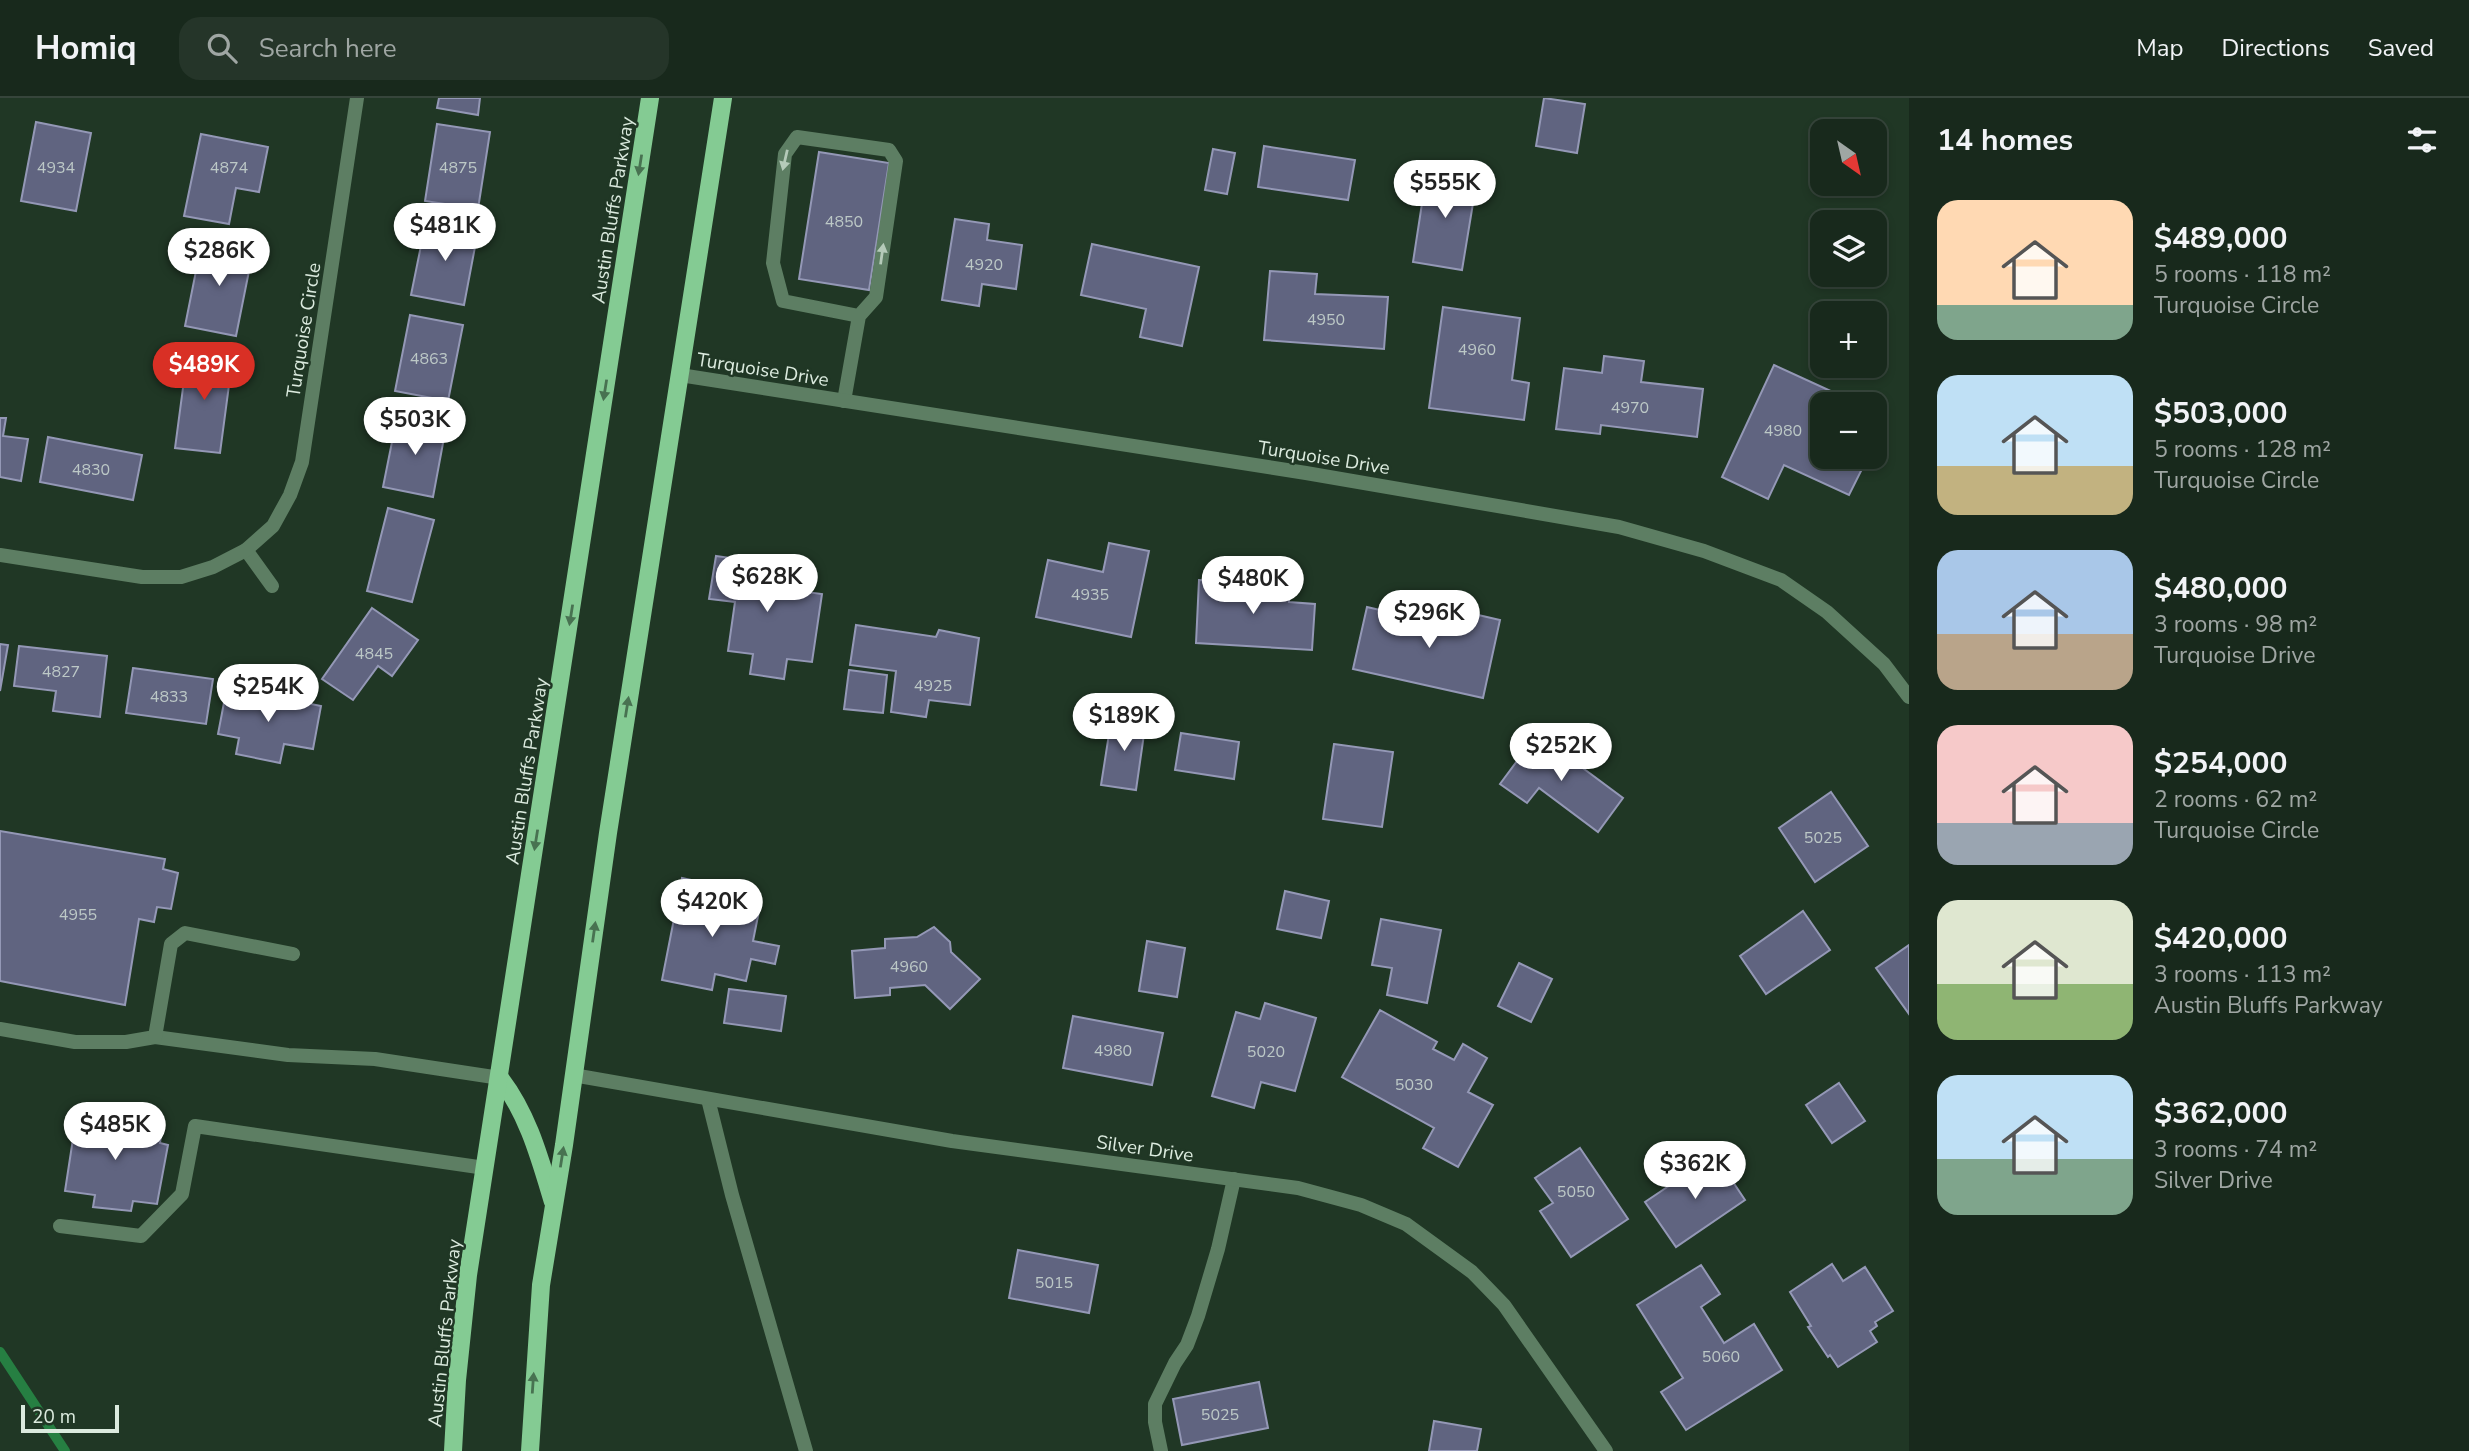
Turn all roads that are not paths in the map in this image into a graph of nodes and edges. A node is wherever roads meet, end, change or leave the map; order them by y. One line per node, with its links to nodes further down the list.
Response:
1 (357, 98): 7 (street, Turquoise Circle)
2 (650, 98): 15 (main road, Austin Bluffs Parkway, one-way to 15)
3 (723, 98): 5 (main road)
4 (859, 316): 4 (street, one-way to 4); 6 (street)
5 (680, 375): 6 (street, Turquoise Drive); 14 (main road, one-way to 5)
6 (844, 401): 10 (street, Turquoise Drive)
7 (246, 550): 8 (street, Turquoise Circle); 9 (street)
8 (0, 555)
9 (272, 586)
10 (1909, 697)
11 (293, 954): 13 (street)
12 (0, 1029): 13 (street)
13 (155, 1037): 15 (street)
14 (573, 1075): 16 (street, Silver Drive); 19 (main road, one-way to 14)
15 (500, 1078): 17 (main road, Austin Bluffs Parkway); 19 (main road)
16 (708, 1099): 18 (street, Silver Drive); 23 (street)
17 (485, 1168): 20 (street); 21 (main road, Austin Bluffs Parkway)
18 (1234, 1179): 24 (street); 25 (street, Silver Drive)
19 (554, 1205): 22 (main road, one-way to 19)
20 (60, 1226)
21 (453, 1451)
22 (530, 1451)
23 (806, 1451)
24 (1161, 1451)
25 (1606, 1451)

